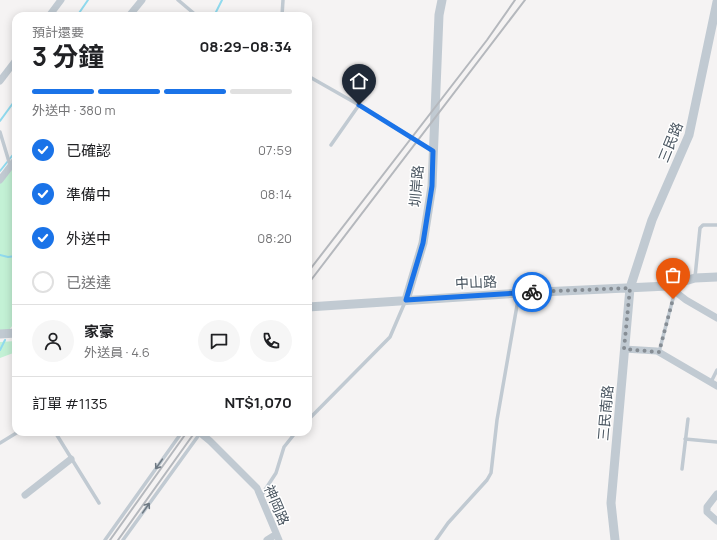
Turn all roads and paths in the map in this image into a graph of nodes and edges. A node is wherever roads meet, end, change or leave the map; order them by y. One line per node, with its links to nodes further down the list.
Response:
1 (60, 0): 7 (street)
2 (142, 0): 8 (street)
3 (178, 0): 9 (lane)
4 (283, 0): 10 (lane)
5 (442, 0): 17 (street, 圳岸路)
6 (717, 2): 23 (street, 三民路)
7 (52, 12)
8 (132, 12)
9 (192, 12)
10 (282, 12)
11 (12, 65): 13 (street)
12 (312, 78): 14 (lane)
13 (0, 81)
14 (359, 105): 16 (lane); 17 (lane)
15 (0, 132): 18 (lane)
16 (331, 145)
17 (433, 151): 26 (street, 圳岸路)
18 (12, 163): 19 (street)
19 (0, 180)
20 (717, 225): 22 (lane)
21 (717, 277): 22 (street, 中山路)
22 (695, 278): 24 (street, 中山路)
23 (630, 288): 24 (street, 中山路); 25 (street, 中山路); 31 (street, 三民南路)
24 (671, 289): 28 (street); 32 (lane)
25 (520, 293): 26 (street, 中山路); 57 (lane)
26 (406, 300): 27 (street, 中山路); 35 (lane)
27 (312, 307)
28 (717, 318)
29 (12, 333): 30 (street)
30 (0, 334)
31 (624, 349): 32 (street); 58 (street, 三民南路)
32 (659, 352): 34 (street)
33 (717, 370): 34 (lane)
34 (714, 384)
35 (312, 416)
36 (688, 419): 43 (lane)
37 (12, 436): 45 (lane)
38 (57, 436): 46 (lane)
39 (179, 436): 54 (lane, one-way to 54)
40 (197, 436): 55 (lane, one-way to 40)
41 (204, 436): 50 (street, 神岡路)
42 (293, 436): 50 (lane)
43 (685, 439): 44 (lane); 47 (lane)
44 (717, 442)
45 (0, 443)
46 (71, 459): 49 (street); 51 (lane)
47 (682, 469)
48 (717, 494): 52 (street)
49 (25, 495)
50 (260, 497): 53 (street, 神岡路)
51 (99, 503)
52 (717, 521)
53 (277, 537): 56 (street)
54 (105, 540)
55 (123, 540)
56 (267, 540)
57 (436, 540)
58 (615, 540)

